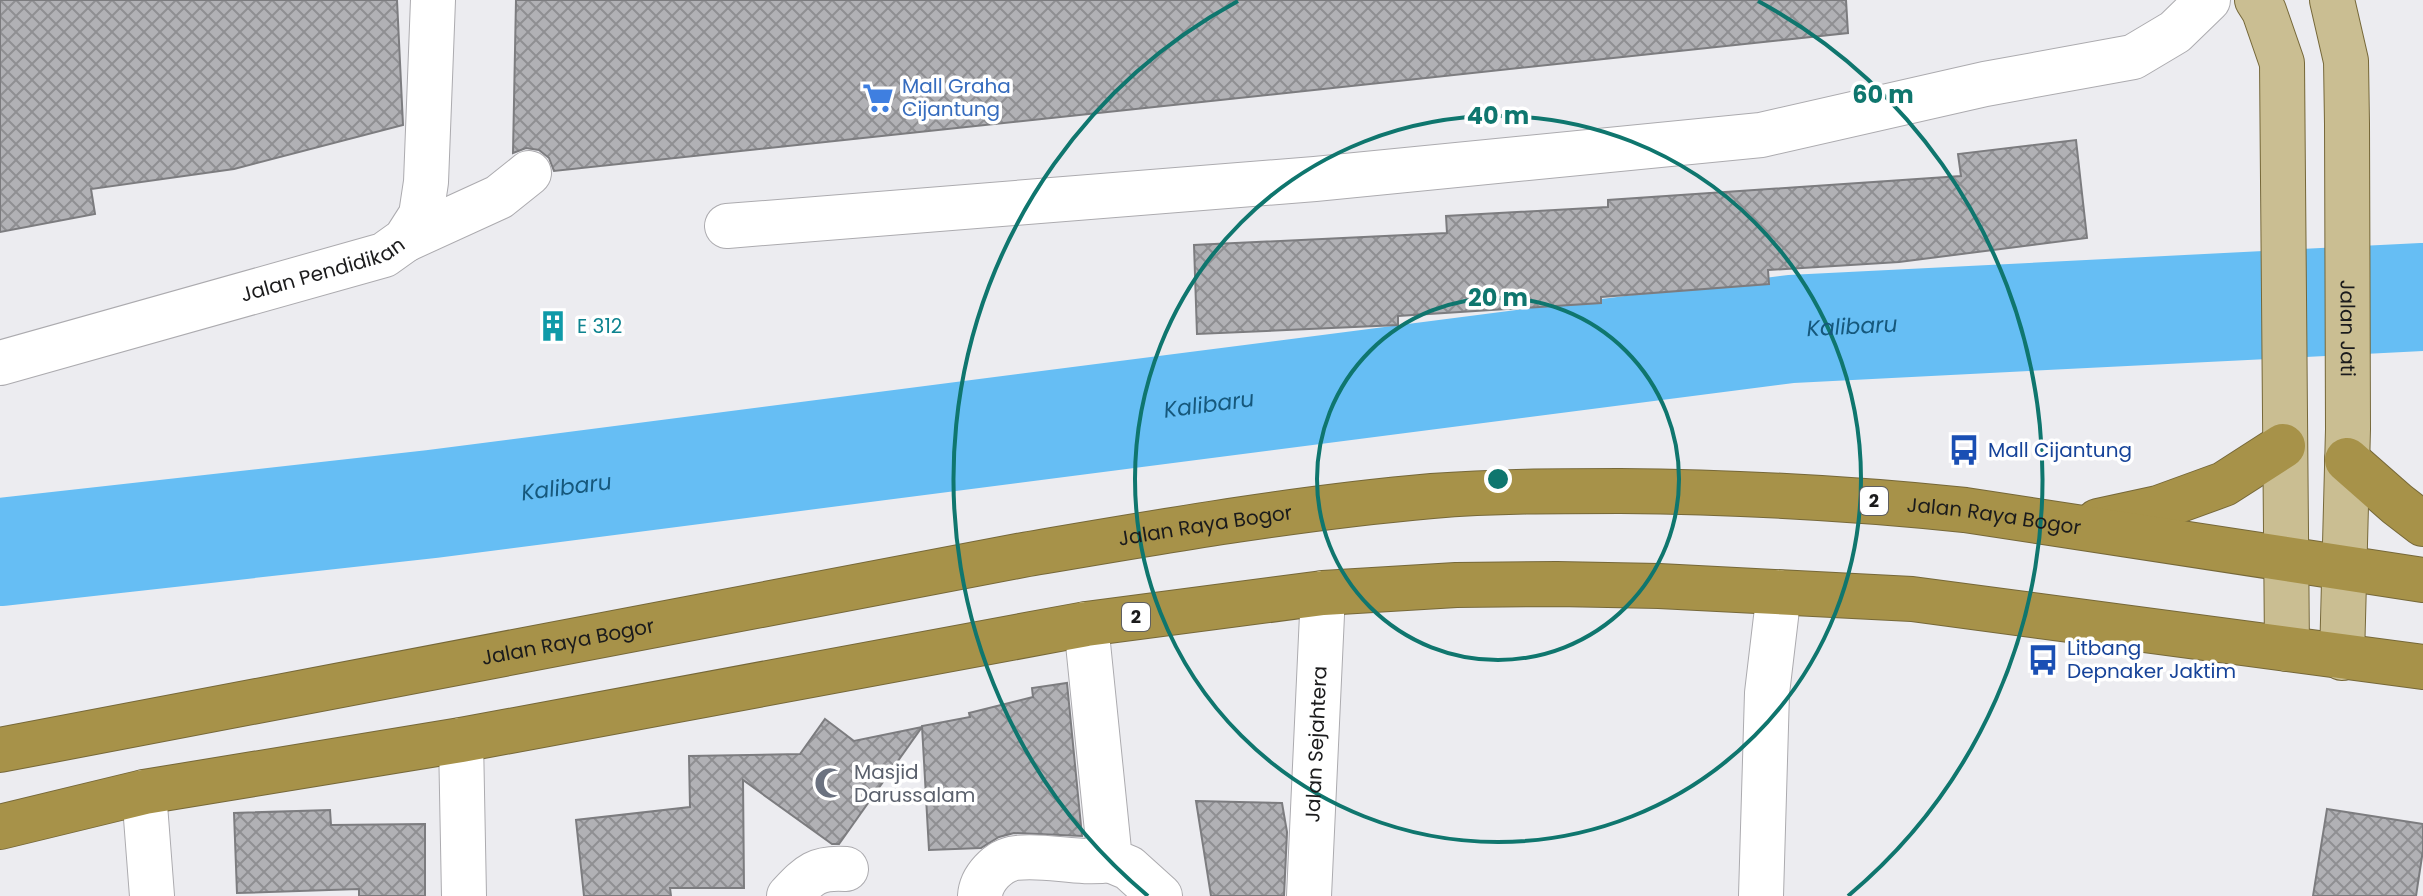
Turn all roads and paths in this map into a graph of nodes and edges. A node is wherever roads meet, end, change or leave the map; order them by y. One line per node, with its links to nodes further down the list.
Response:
1 (433, 0): 7 (street, Jalan Pendidikan)
2 (2208, 0): 6 (street)
3 (2257, 0): 9 (main road)
4 (2332, 0): 10 (main road, Jalan Jati)
5 (529, 173): 7 (street)
6 (727, 226)
7 (405, 240): 8 (street, Jalan Pendidikan)
8 (0, 363)
9 (2283, 426): 12 (highway); 13 (main road)
10 (2348, 444): 11 (highway); 14 (main road, Jalan Jati)
11 (2423, 524)
12 (2072, 526): 13 (highway, Jalan Raya Bogor / 2); 23 (highway, Jalan Raya Bogor / 2)
13 (2284, 559): 14 (highway, Jalan Raya Bogor / 2); 19 (main road)
14 (2345, 568): 15 (highway, Jalan Raya Bogor / 2); 20 (main road, Jalan Jati)
15 (2423, 580)
16 (1779, 592): 17 (highway, 2); 19 (highway, 2); 34 (street)
17 (1323, 593): 18 (highway, 2); 33 (street, Jalan Sejahtera)
18 (1086, 624): 22 (highway, 2); 26 (street)
19 (2287, 649): 20 (highway, 2)
20 (2342, 658): 21 (highway, 2)
21 (2423, 667)
22 (461, 740): 24 (highway, 2); 29 (street)
23 (0, 750)
24 (144, 792): 25 (highway, 2); 28 (street)
25 (0, 827)
26 (1110, 860): 31 (street); 32 (street)
27 (846, 869): 30 (street)
28 (152, 896)
29 (464, 896)
30 (789, 896)
31 (980, 896)
32 (1160, 896)
33 (1309, 896)
34 (1761, 896)

